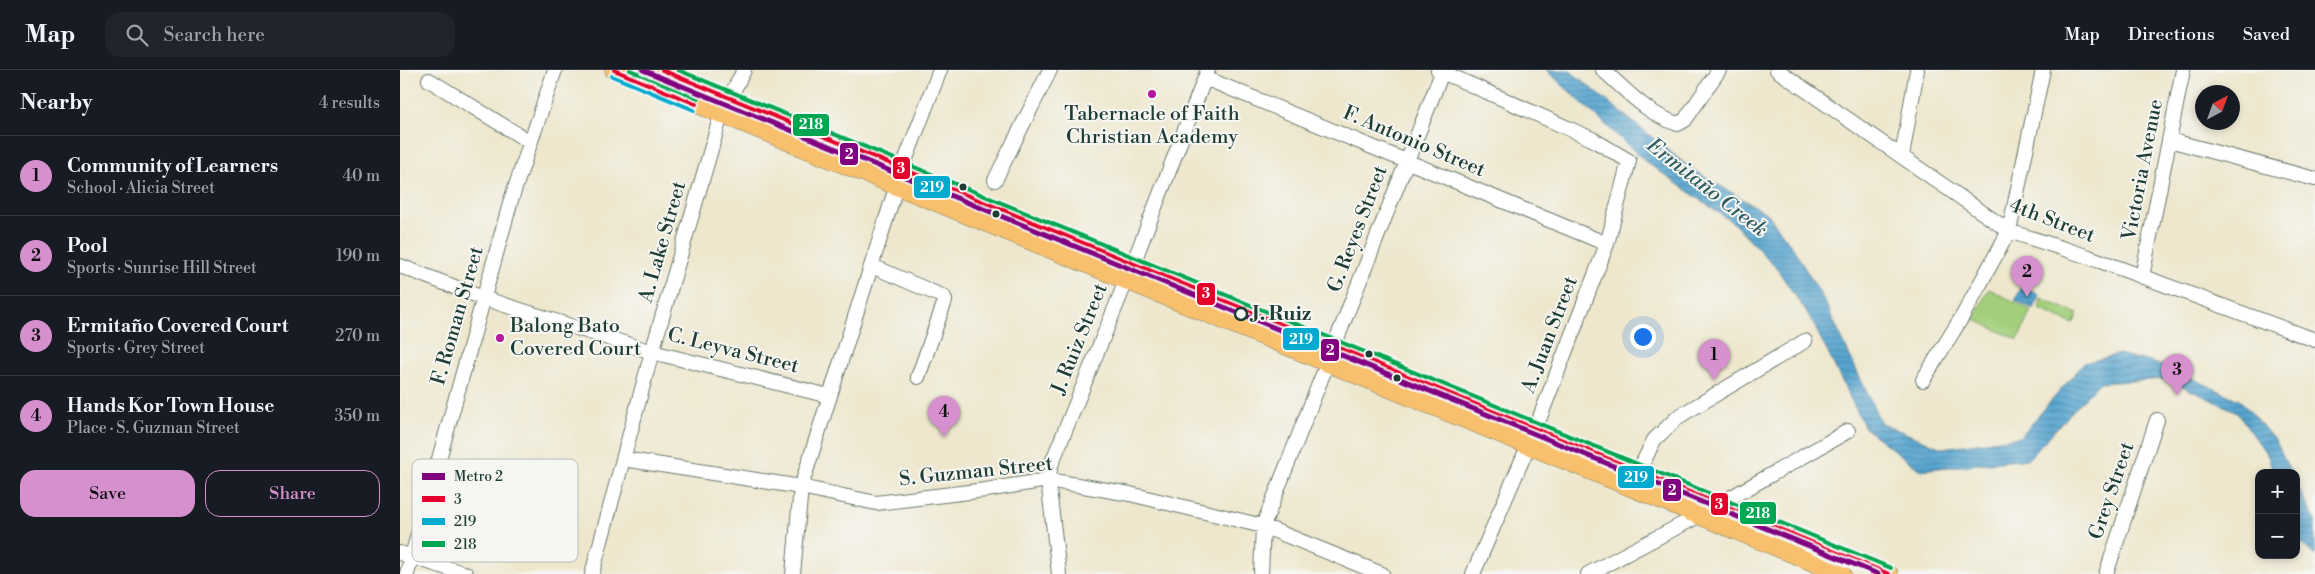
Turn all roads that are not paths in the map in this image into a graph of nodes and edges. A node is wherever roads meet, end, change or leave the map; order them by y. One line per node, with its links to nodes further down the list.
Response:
1 (555, 70): 19 (street, F. Roman Street)
2 (614, 70): 17 (main road)
3 (662, 70): 16 (main road)
4 (744, 70): 16 (street, A. Lake Street)
5 (940, 70): 22 (street)
6 (1050, 70): 24 (street)
7 (1603, 70): 8 (street)
8 (1719, 70)
9 (1777, 70): 20 (street, 4th Street)
10 (1917, 70): 20 (street)
11 (2043, 70): 25 (street)
12 (2183, 70): 18 (street, Victoria Avenue)
13 (1441, 71): 21 (street, G. Reyes Street); 26 (street, A. Juan Street)
14 (1207, 74): 21 (street, F. Antonio Street); 27 (street, J. Ruiz Street)
15 (428, 80): 19 (street)
16 (728, 98): 17 (street, A. Lake Street); 22 (main road)
17 (721, 115): 22 (main road); 36 (street, A. Lake Street)
18 (2169, 140): 23 (street); 30 (street, Victoria Avenue)
19 (530, 142): 32 (street, F. Roman Street)
20 (1902, 156): 25 (street, 4th Street)
21 (1406, 161): 26 (street, F. Antonio Street); 35 (street, G. Reyes Street)
22 (900, 177): 27 (main road); 29 (street); 31 (main road)
23 (2315, 179)
24 (995, 180)
25 (2009, 231): 30 (street, 4th Street); 39 (street)
26 (1607, 244): 43 (street, A. Juan Street)
27 (1133, 264): 31 (street, J. Ruiz Street); 35 (main road)
28 (400, 266): 32 (street, C. Leyva Street)
29 (872, 266): 38 (street); 40 (street)
30 (2142, 277): 33 (street, 4th Street)
31 (1126, 280): 37 (main road); 47 (street, J. Ruiz Street)
32 (484, 298): 36 (street, C. Leyva Street); 44 (street, F. Roman Street)
33 (2315, 340)
34 (1805, 341): 46 (street)
35 (1335, 347): 37 (street, G. Reyes Street); 43 (main road)
36 (652, 352): 40 (street, C. Leyva Street); 45 (street, A. Lake Street)
37 (1328, 363): 43 (main road); 51 (street, G. Reyes Street)
38 (918, 377)
39 (1923, 380)
40 (829, 396): 48 (street)
41 (2157, 420): 66 (street, Grey Street)
42 (1848, 431): 49 (street)
43 (1532, 438): 46 (main road); 50 (main road); 62 (street, A. Juan Street)
44 (435, 459)
45 (623, 459): 48 (street, S. Guzman Street); 57 (street, A. Lake Street)
46 (1639, 471): 49 (main road)
47 (1048, 480): 48 (street, S. Guzman Street); 51 (street, S. Guzman Street); 59 (street, J. Ruiz Street)
48 (802, 487): 58 (street)
49 (1720, 503): 50 (street); 65 (main road)
50 (1700, 515): 63 (street); 64 (main road)
51 (1263, 526): 60 (street, G. Reyes Street); 61 (street, S. Guzman Street)
52 (412, 535): 53 (street, F. Roman Street)
53 (406, 555): 55 (street, F. Roman Street)
54 (428, 562): 56 (street)
55 (407, 574)
56 (466, 574)
57 (592, 574)
58 (793, 574)
59 (1059, 574)
60 (1261, 574)
61 (1382, 574)
62 (1473, 574)
63 (1588, 574)
64 (1842, 574)
65 (1889, 574)
66 (2106, 574)

